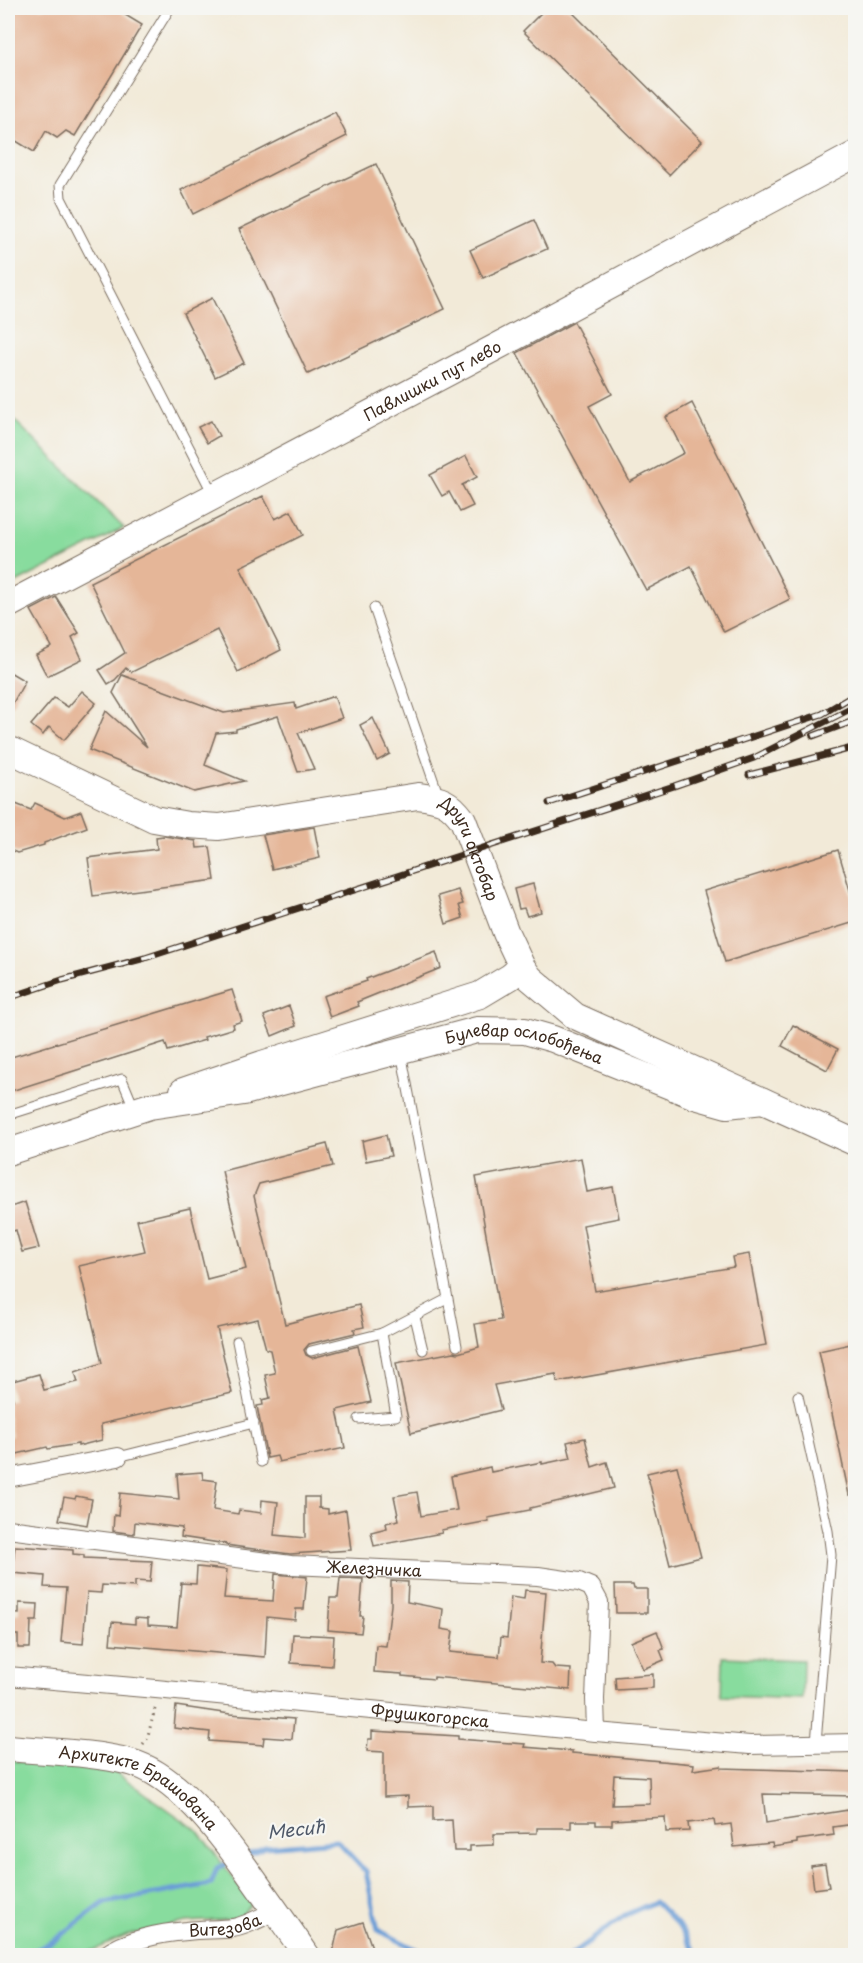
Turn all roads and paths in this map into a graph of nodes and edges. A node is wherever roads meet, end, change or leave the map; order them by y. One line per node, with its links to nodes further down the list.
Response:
1 (170, 8): 3 (lane)
2 (855, 154): 3 (street, Павлишки пут лево)
3 (214, 496): 4 (street, Павлишки пут лево)
4 (8, 605)
5 (374, 608): 7 (lane)
6 (8, 749): 7 (street, Други октобар)
7 (440, 799): 8 (street, Други октобар)
8 (522, 967): 10 (street, Булевар ослобођења); 13 (street, Други октобар)
9 (401, 1050): 11 (street, Булевар ослобођења); 13 (street, Булевар ослобођења); 18 (lane)
10 (256, 1066): 11 (street); 12 (street, Булевар ослобођења); 14 (street, Булевар ослобођења)
11 (279, 1084): 12 (street, Булевар ослобођења)
12 (214, 1097): 14 (street, Булевар ослобођења)
13 (764, 1101): 16 (street, Други октобар)
14 (143, 1109): 15 (lane); 17 (street, Булевар ослобођења)
15 (8, 1115)
16 (855, 1143)
17 (8, 1152)
18 (447, 1299): 19 (lane); 22 (lane)
19 (415, 1317): 20 (lane); 23 (lane)
20 (382, 1333): 24 (lane); 26 (lane)
21 (237, 1341): 27 (lane)
22 (457, 1346)
23 (423, 1350)
24 (311, 1351)
25 (798, 1396): 35 (lane)
26 (359, 1419)
27 (254, 1423): 28 (lane); 29 (lane)
28 (118, 1457): 30 (street)
29 (261, 1462)
30 (8, 1478)
31 (8, 1529): 34 (street, Железничка)
32 (8, 1676): 33 (street, Фрушкогорска)
33 (156, 1689): 34 (street, Фрушкогорска); 38 (path)
34 (596, 1732): 35 (street, Фрушкогорска)
35 (816, 1743): 36 (street, Фрушкогорска)
36 (855, 1743)
37 (8, 1748): 38 (street, Архитекте Брашована)
38 (132, 1762): 39 (street, Архитекте Брашована)
39 (276, 1910): 40 (street, Витезова); 41 (street, Архитекте Брашована)
40 (104, 1956)
41 (307, 1956)

